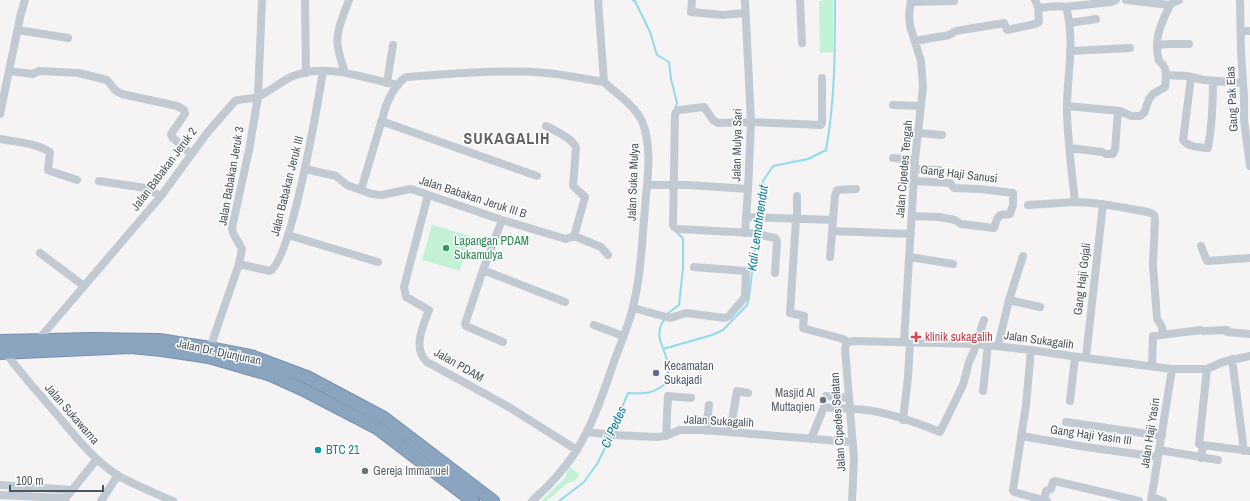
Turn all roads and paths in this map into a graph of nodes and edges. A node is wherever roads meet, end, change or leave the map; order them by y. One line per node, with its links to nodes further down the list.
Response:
1 (25, 0): 20 (street)
2 (262, 0): 41 (street, Jalan Babakan Jeruk 3)
3 (305, 0): 32 (street)
4 (349, 0): 31 (street)
5 (598, 0): 37 (street)
6 (692, 0): 17 (street)
7 (745, 0): 17 (street, Jalan Mulya Sari)
8 (800, 0): 23 (street)
9 (1116, 0): 16 (street)
10 (1126, 0): 14 (street)
11 (1240, 0): 39 (street, Gang Pak Elas)
12 (911, 1): 13 (street); 22 (street, Jalan Cipedes Tengah)
13 (954, 1)
14 (1174, 2): 26 (street)
15 (1036, 3): 16 (street); 22 (street)
16 (1071, 4): 19 (street)
17 (746, 13): 48 (street, Jalan Mulya Sari)
18 (1096, 19): 19 (street)
19 (1070, 23): 28 (street)
20 (18, 30): 21 (street); 29 (street)
21 (68, 38)
22 (915, 42): 43 (street, Jalan Cipedes Tengah)
23 (802, 43)
24 (1189, 44): 26 (street)
25 (393, 45): 38 (street)
26 (1157, 45): 33 (street)
27 (1130, 48): 28 (street)
28 (1070, 51): 44 (street)
29 (9, 71): 46 (street); 54 (street)
30 (323, 71): 31 (street, Jalan Babakan Jeruk 2); 32 (street, Jalan Babakan Jeruk 2); 58 (street, Jalan Babakan Jeruk III)
31 (345, 72): 38 (street, Jalan Babakan Jeruk 2)
32 (306, 73): 41 (street, Jalan Babakan Jeruk 2)
33 (1166, 76): 35 (street); 45 (street)
34 (822, 78): 48 (street)
35 (1191, 78): 36 (street); 36 (street)
36 (1213, 81): 39 (street)
37 (604, 82): 40 (street); 65 (street, Jalan Suka Mulya)
38 (387, 83): 40 (street, Jalan Babakan Jeruk 2)
39 (1243, 83): 57 (street, Gang Pak Elas)
40 (398, 84): 47 (street)
41 (258, 97): 54 (street, Jalan Babakan Jeruk 2); 94 (street, Jalan Babakan Jeruk 3)
42 (893, 105): 43 (street)
43 (922, 106): 50 (street, Jalan Cipedes Tengah)
44 (1067, 106): 45 (street); 53 (street)
45 (1118, 111): 53 (street)
46 (0, 114)
47 (381, 121): 61 (street); 69 (street)
48 (751, 122): 66 (street); 67 (street, Jalan Mulya Sari)
49 (546, 126): 85 (street)
50 (919, 133): 51 (street); 56 (street, Jalan Cipedes Tengah)
51 (942, 136)
52 (0, 139): 62 (street)
53 (1070, 148): 73 (street)
54 (191, 154): 71 (street, Jalan Babakan Jeruk 2)
55 (893, 158): 56 (street)
56 (915, 160): 59 (street, Jalan Cipedes Tengah)
57 (1250, 166)
58 (305, 169): 69 (street, Jalan Babakan Jeruk III B); 84 (street, Jalan Babakan Jeruk III)
59 (915, 169): 60 (street); 64 (street, Jalan Cipedes Tengah)
60 (939, 170)
61 (537, 176)
62 (78, 180)
63 (99, 181): 71 (street)
64 (914, 181): 76 (street, Jalan Cipedes Tengah); 76 (street, Gang Haji Sanusi)
65 (647, 185): 66 (street, Jalan Mulya Sari); 103 (street, Jalan Suka Mulya)
66 (674, 185): 67 (street, Jalan Mulya Sari); 82 (street)
67 (748, 189): 77 (street)
68 (856, 189): 80 (street)
69 (361, 190): 70 (street, Jalan Babakan Jeruk III B)
70 (428, 195): 79 (street, Jalan Babakan Jeruk III B); 145 (street, Jalan PDAM)
71 (161, 196): 99 (street, Jalan Babakan Jeruk 2)
72 (797, 196): 78 (street)
73 (1075, 202): 74 (street); 75 (street)
74 (1103, 204): 106 (street); 121 (street, Gang Haji Gojali)
75 (1028, 205)
76 (912, 216): 83 (street, Jalan Cipedes Tengah)
77 (750, 217): 78 (street); 82 (street)
78 (796, 219): 80 (street); 111 (street, Jalan Sukagalih)
79 (502, 220): 85 (street, Jalan Babakan Jeruk III B); 97 (street)
80 (833, 220): 81 (street)
81 (832, 231): 83 (street); 90 (street)
82 (749, 233): 98 (street)
83 (911, 234): 91 (street, Jalan Cipedes Tengah)
84 (288, 235): 93 (street); 94 (street, Jalan Babakan Jeruk III)
85 (570, 238): 88 (street, Jalan Babakan Jeruk III B)
86 (1201, 246): 92 (street)
87 (40, 253): 99 (street)
88 (608, 255)
89 (1023, 256): 100 (street)
90 (830, 257)
91 (910, 257): 95 (street); 112 (street, Jalan Cipedes Tengah)
92 (1250, 258)
93 (378, 262)
94 (239, 264): 117 (street, Jalan Babakan Jeruk 3)
95 (953, 264)
96 (694, 267): 103 (street)
97 (483, 270): 101 (street); 110 (street)
98 (774, 273)
99 (84, 286): 109 (street, Jalan Babakan Jeruk 2)
100 (1009, 300): 102 (street); 116 (street)
101 (565, 302)
102 (1040, 307)
103 (633, 308): 108 (street, Jalan Suka Mulya)
104 (984, 320): 113 (street)
105 (594, 325): 108 (street)
106 (1163, 334): 107 (street); 123 (street)
107 (1250, 334)
108 (623, 336): 137 (street, Jalan Suka Mulya)
109 (38, 340): 114 (highway, Jalan Dr. Djunjunan); 117 (highway, Jalan Dr. Djunjunan)
110 (503, 342)
111 (847, 342): 112 (street, Jalan Sukagalih); 130 (street, Jalan Cipedes Selatan)
112 (907, 342): 113 (street, Jalan Sukagalih); 134 (street, Jalan Cipedes Tengah)
113 (976, 344): 115 (street, Jalan Sukagalih); 134 (street)
114 (2, 345): 149 (street, Jalan Sukawarna); 161 (highway, Jalan Dr. Djunjunan)
115 (988, 345): 116 (street, Jalan Sukagalih); 126 (street)
116 (998, 346): 118 (street, Jalan Sukagalih)
117 (210, 348): 162 (highway, Jalan Dr. Djunjunan)
118 (1031, 350): 120 (street, Jalan Sukagalih); 140 (street)
119 (1249, 354): 122 (street, Jalan Sukagalih)
120 (1075, 357): 121 (street, Jalan Sukagalih); 131 (street)
121 (1086, 357): 123 (street, Jalan Sukagalih)
122 (1232, 359): 125 (street, Jalan Sukagalih); 146 (street)
123 (1152, 366): 124 (street, Jalan Sukagalih)
124 (1172, 369): 125 (street, Jalan Sukagalih); 141 (street, Jalan Haji Yasin)
125 (1207, 369): 144 (street)
126 (983, 391)
127 (748, 393): 138 (street)
128 (826, 396): 130 (street)
129 (691, 398): 139 (street)
130 (849, 398): 133 (street, Jalan Cipedes Selatan)
131 (1070, 400)
132 (709, 405): 136 (street)
133 (850, 409): 134 (street); 142 (street); 143 (street, Jalan Cipedes Selatan)
134 (904, 420)
135 (1066, 422): 141 (street)
136 (706, 430): 138 (street, Jalan Sukagalih); 139 (street, Jalan Sukagalih)
137 (587, 432): 139 (street, Jalan Sukagalih); 145 (street, Jalan Suka Mulya)
138 (730, 432): 142 (street, Jalan Sukagalih)
139 (666, 436)
140 (1021, 436): 147 (street, Gang Haji Yasin III); 158 (street)
141 (1162, 436): 147 (street, Jalan Haji Yasin)
142 (811, 439): 143 (street, Jalan Sukagalih)
143 (852, 442): 164 (street, Jalan Cipedes Selatan)
144 (1203, 445): 146 (street); 148 (street)
145 (577, 450): 163 (street, Jalan Suka Mulya)
146 (1247, 451)
147 (1159, 454): 148 (street, Gang Haji Yasin III); 157 (street, Jalan Haji Yasin)
148 (1201, 458): 150 (street, Gang Haji Yasin III)
149 (97, 459): 151 (street, Jalan Sukawarna); 155 (street)
150 (1218, 460)
151 (118, 475): 156 (street, Jalan Sukawarna); 159 (street)
152 (0, 486): 153 (street)
153 (46, 492): 154 (street); 155 (street)
154 (0, 494)
155 (67, 494)
156 (160, 498): 160 (street, Jalan Sukawarna)
157 (1152, 499): 166 (street)
158 (1045, 500): 165 (street)
159 (101, 501)
160 (173, 501)
161 (473, 501)
162 (493, 501)
163 (532, 501)
164 (852, 501)
165 (1139, 501)
166 (1163, 501)

